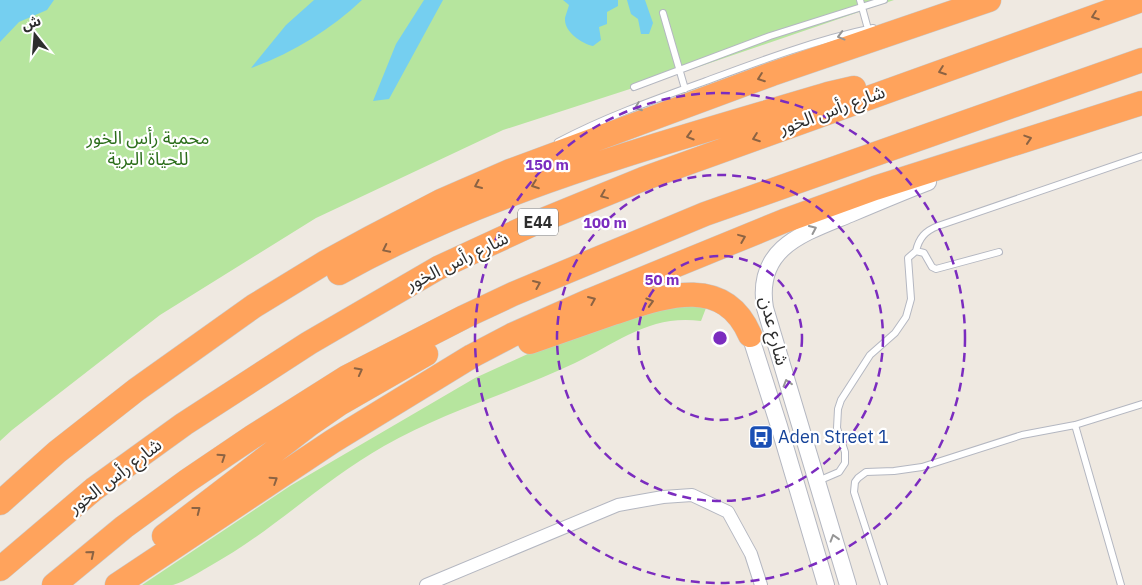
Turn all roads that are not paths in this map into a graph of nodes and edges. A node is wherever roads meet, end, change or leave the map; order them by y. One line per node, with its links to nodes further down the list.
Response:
1 (884, 0): 4 (lane)
2 (989, 0): 6 (highway)
3 (1141, 0): 14 (highway, شارع رأس الخور / E44, one-way to 14)
4 (861, 4): 9 (lane); 11 (lane)
5 (663, 14): 11 (lane)
6 (940, 16): 7 (lane); 22 (highway, one-way to 22)
7 (900, 23)
8 (884, 26): 9 (lane)
9 (868, 29): 16 (lane, one-way to 16)
10 (1142, 60): 12 (highway)
11 (680, 70): 15 (lane); 16 (lane)
12 (1109, 72): 13 (highway); 25 (highway, one-way to 12)
13 (1142, 72)
14 (906, 83): 27 (highway, one-way to 27); 33 (highway, شارع رأس الخور / E44, one-way to 33)
15 (634, 87)
16 (685, 89): 18 (lane, one-way to 18)
17 (1142, 103): 19 (highway, one-way to 17)
18 (554, 144)
19 (995, 150): 28 (highway, one-way to 19); 31 (street, شارع عدن, one-way to 19)
20 (541, 151): 22 (lane)
21 (1142, 156): 23 (lane)
22 (510, 171): 27 (highway, one-way to 27)
23 (916, 251): 24 (lane); 31 (lane)
24 (999, 252)
25 (513, 294): 34 (highway, one-way to 25); 35 (highway, one-way to 25)
26 (750, 335): 28 (highway, one-way to 26); 39 (street, شارع عدن)
27 (182, 359): 32 (highway)
28 (425, 386): 36 (highway, one-way to 28)
29 (1142, 404): 30 (lane)
30 (1075, 425): 41 (lane); 42 (lane)
31 (817, 481): 40 (street, شارع عدن, one-way to 31)
32 (0, 503)
33 (0, 569)
34 (54, 585)
35 (106, 585)
36 (117, 585)
37 (426, 585): 38 (street)
38 (761, 585)
39 (826, 585)
40 (848, 585)
41 (884, 585)
42 (1120, 585)

